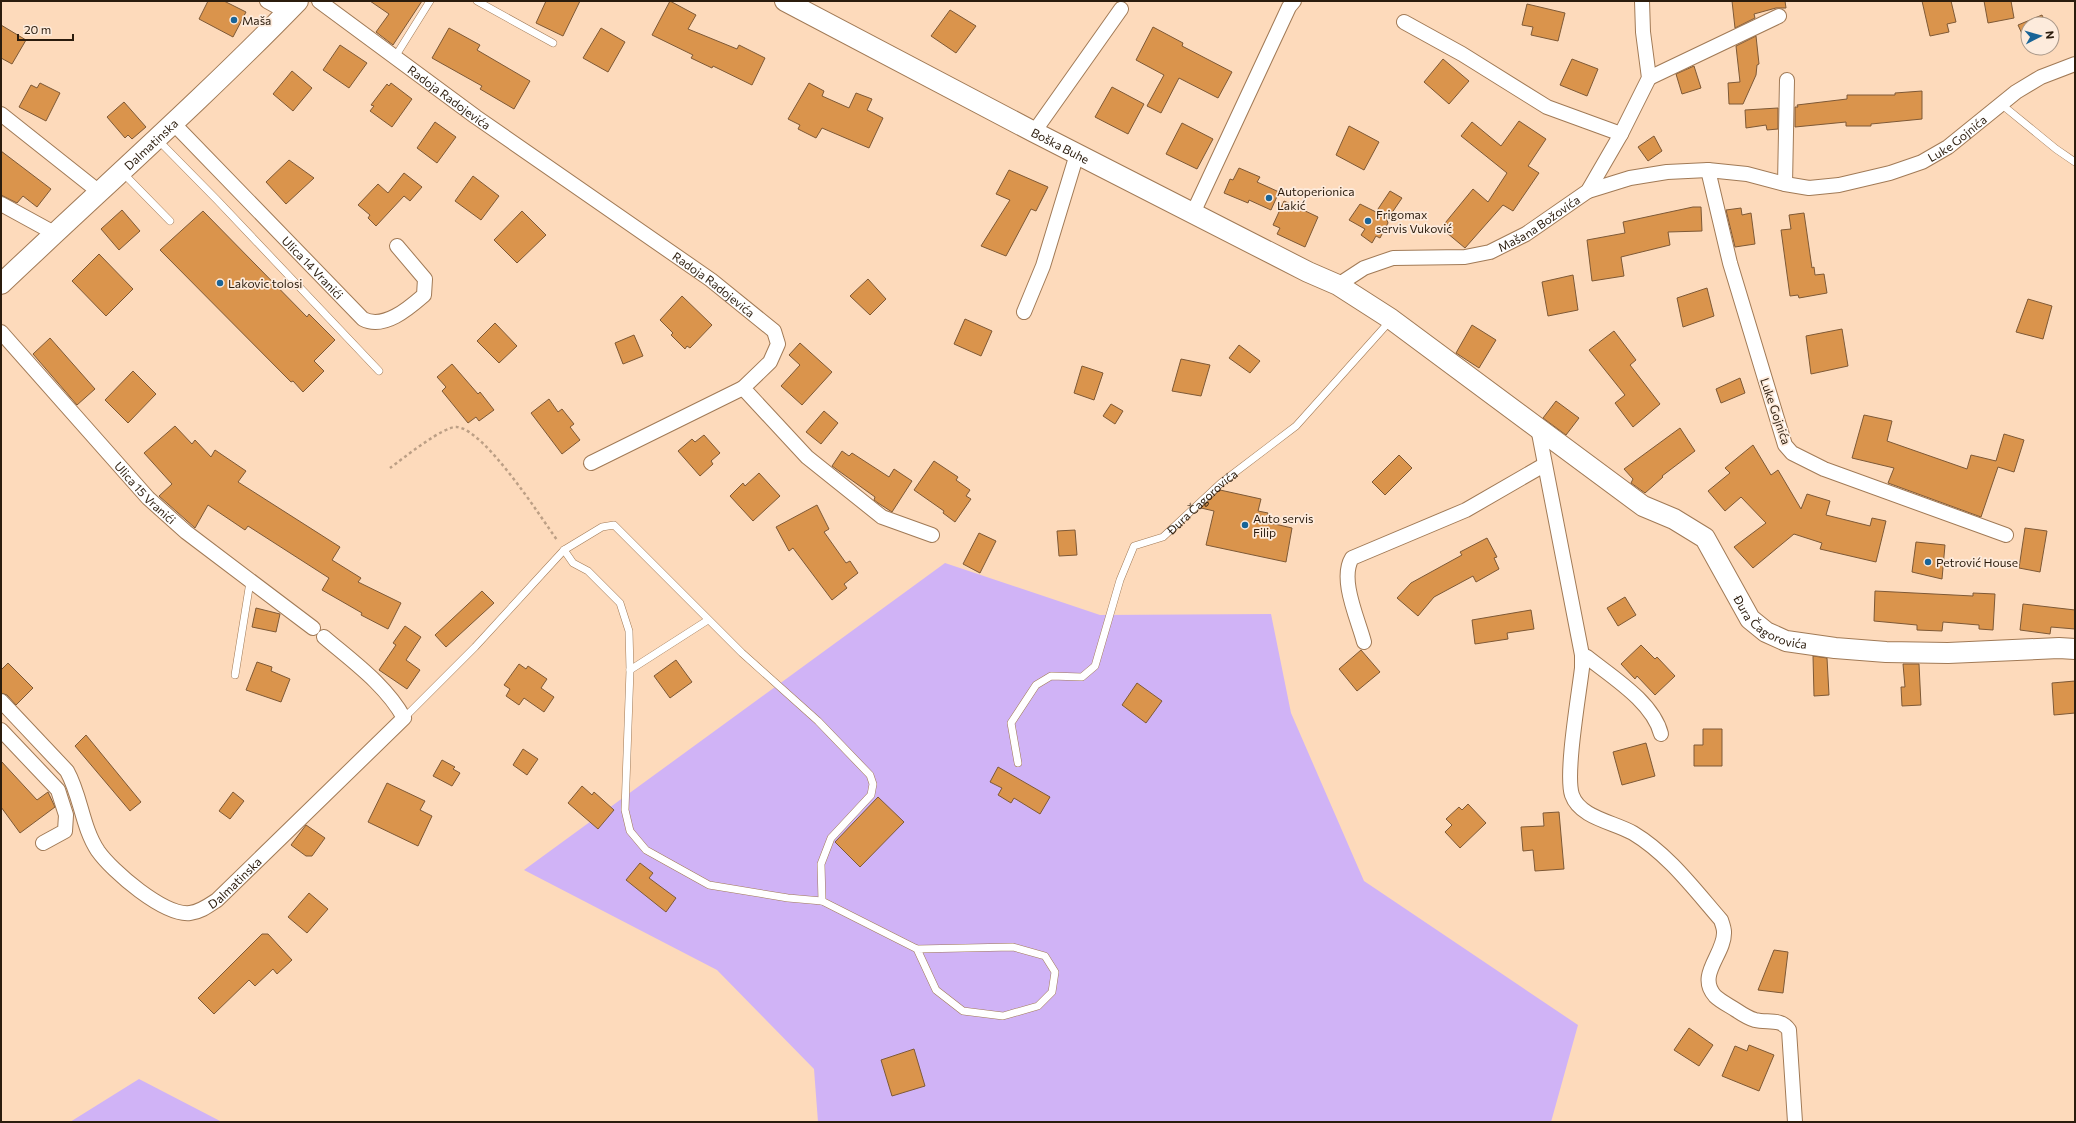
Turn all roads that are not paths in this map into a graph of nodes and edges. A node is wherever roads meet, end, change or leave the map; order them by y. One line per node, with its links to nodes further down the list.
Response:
1 (267, 1): 8 (street)
2 (319, 1): 13 (street, Radoja Radojevića)
3 (430, 1): 13 (lane, Radoja Radojevića)
4 (477, 1): 12 (lane)
5 (786, 1): 20 (street, Boška Buhe)
6 (1294, 1): 31 (street)
7 (1644, 2): 15 (street)
8 (293, 7): 19 (street, Dalmatinska)
9 (1122, 9): 20 (street)
10 (1780, 16): 15 (street)
11 (1404, 22): 21 (street)
12 (553, 44)
13 (395, 57): 41 (street, Radoja Radojevića)
14 (2075, 64): 17 (street, Luke Gojnića)
15 (1649, 78): 21 (street, Mašana Božovića)
16 (1787, 80): 27 (street)
17 (2001, 104): 24 (lane); 27 (street, Luke Gojnića)
18 (1, 114): 28 (street)
19 (173, 123): 22 (street, Dalmatinska); 34 (street, Ulica 14 Vranići)
20 (1034, 132): 23 (street, Boška Buhe)
21 (1621, 134): 29 (street, Mašana Božovića)
22 (156, 139): 26 (street, Dalmatinska); 40 (lane)
23 (1077, 154): 31 (street, Boška Buhe); 37 (street)
24 (2075, 162)
25 (1708, 170): 27 (street, Luke Gojnića); 29 (street, Luke Gojnića); 46 (street, Luke Gojnića)
26 (121, 171): 28 (street, Dalmatinska); 32 (lane)
27 (1786, 184)
28 (98, 191): 33 (street, Dalmatinska)
29 (1588, 191): 36 (street, Mašana Božovića)
30 (1, 204): 33 (street)
31 (1193, 213): 36 (street, Boška Buhe)
32 (170, 221)
33 (54, 233): 35 (street, Dalmatinska)
34 (397, 246)
35 (1, 284)
36 (1338, 285): 38 (street, Đura Čagorovića)
37 (1024, 312)
38 (1391, 319): 42 (street, Đura Čagorovića); 59 (lane, Đura Čagorovića)
39 (1, 332): 48 (street, Ulica 15 Vranići)
40 (380, 371)
41 (742, 388): 43 (street, Radoja Radojevića); 45 (street)
42 (1538, 428): 44 (street); 51 (street, Đura Čagorovića)
43 (591, 463)
44 (1544, 465): 50 (street); 52 (street)
45 (932, 535)
46 (2006, 535)
47 (564, 550): 49 (lane); 53 (lane); 56 (lane)
48 (250, 582): 54 (lane); 56 (street, Ulica 15 Vranići)
49 (708, 620): 53 (lane); 61 (lane)
50 (1364, 642)
51 (2075, 649)
52 (1582, 655): 58 (street); 63 (street)
53 (630, 670): 61 (lane)
54 (235, 675)
55 (1, 701): 56 (street, Dalmatinska)
56 (404, 718)
57 (1, 730): 60 (street)
58 (1661, 734)
59 (1018, 763)
60 (43, 844)
61 (822, 900): 62 (lane)
62 (917, 949): 62 (lane)
63 (1795, 1122)

